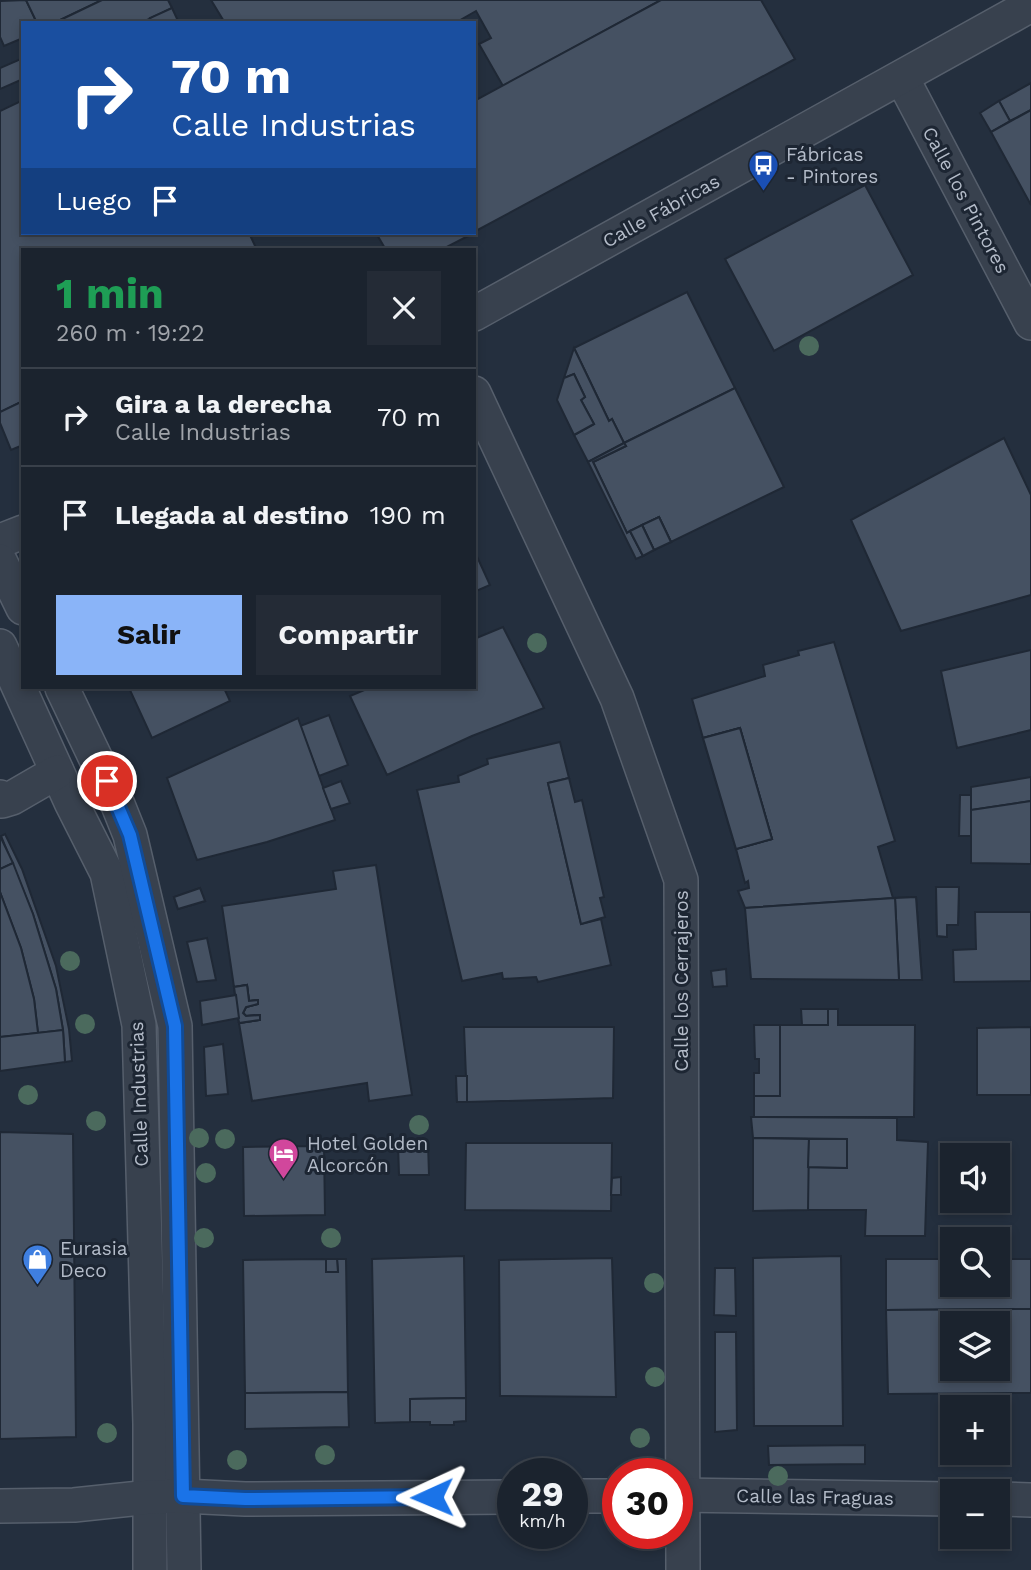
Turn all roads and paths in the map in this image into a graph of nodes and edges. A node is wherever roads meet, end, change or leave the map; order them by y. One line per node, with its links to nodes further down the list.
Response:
1 (1031, 5): 2 (street, Calle Fábricas)
2 (902, 78): 3 (street, Calle Fábricas); 4 (street, Calle los Pintores)
3 (476, 313)
4 (1031, 323)
5 (476, 397): 14 (street, Calle los Cerrajeros)
6 (21, 533): 7 (street)
7 (0, 541)
8 (0, 561): 9 (street)
9 (21, 604)
10 (0, 646): 12 (street, Calle Industrias)
11 (62, 689): 16 (street, Calle Industrias)
12 (57, 772): 13 (street); 17 (street, Calle Industrias)
13 (1, 800)
14 (680, 1458)
15 (693, 1495): 19 (street, Calle las Fraguas)
16 (183, 1496): 17 (street); 18 (street); 25 (street, Calle Industrias)
17 (150, 1497): 22 (street); 24 (street, Calle Industrias)
18 (497, 1497)
19 (940, 1499)
20 (1010, 1499): 21 (street)
21 (1031, 1500)
22 (0, 1506)
23 (682, 1549): 26 (street, Calle los Cerrajeros)
24 (150, 1570)
25 (184, 1570)
26 (683, 1570)

